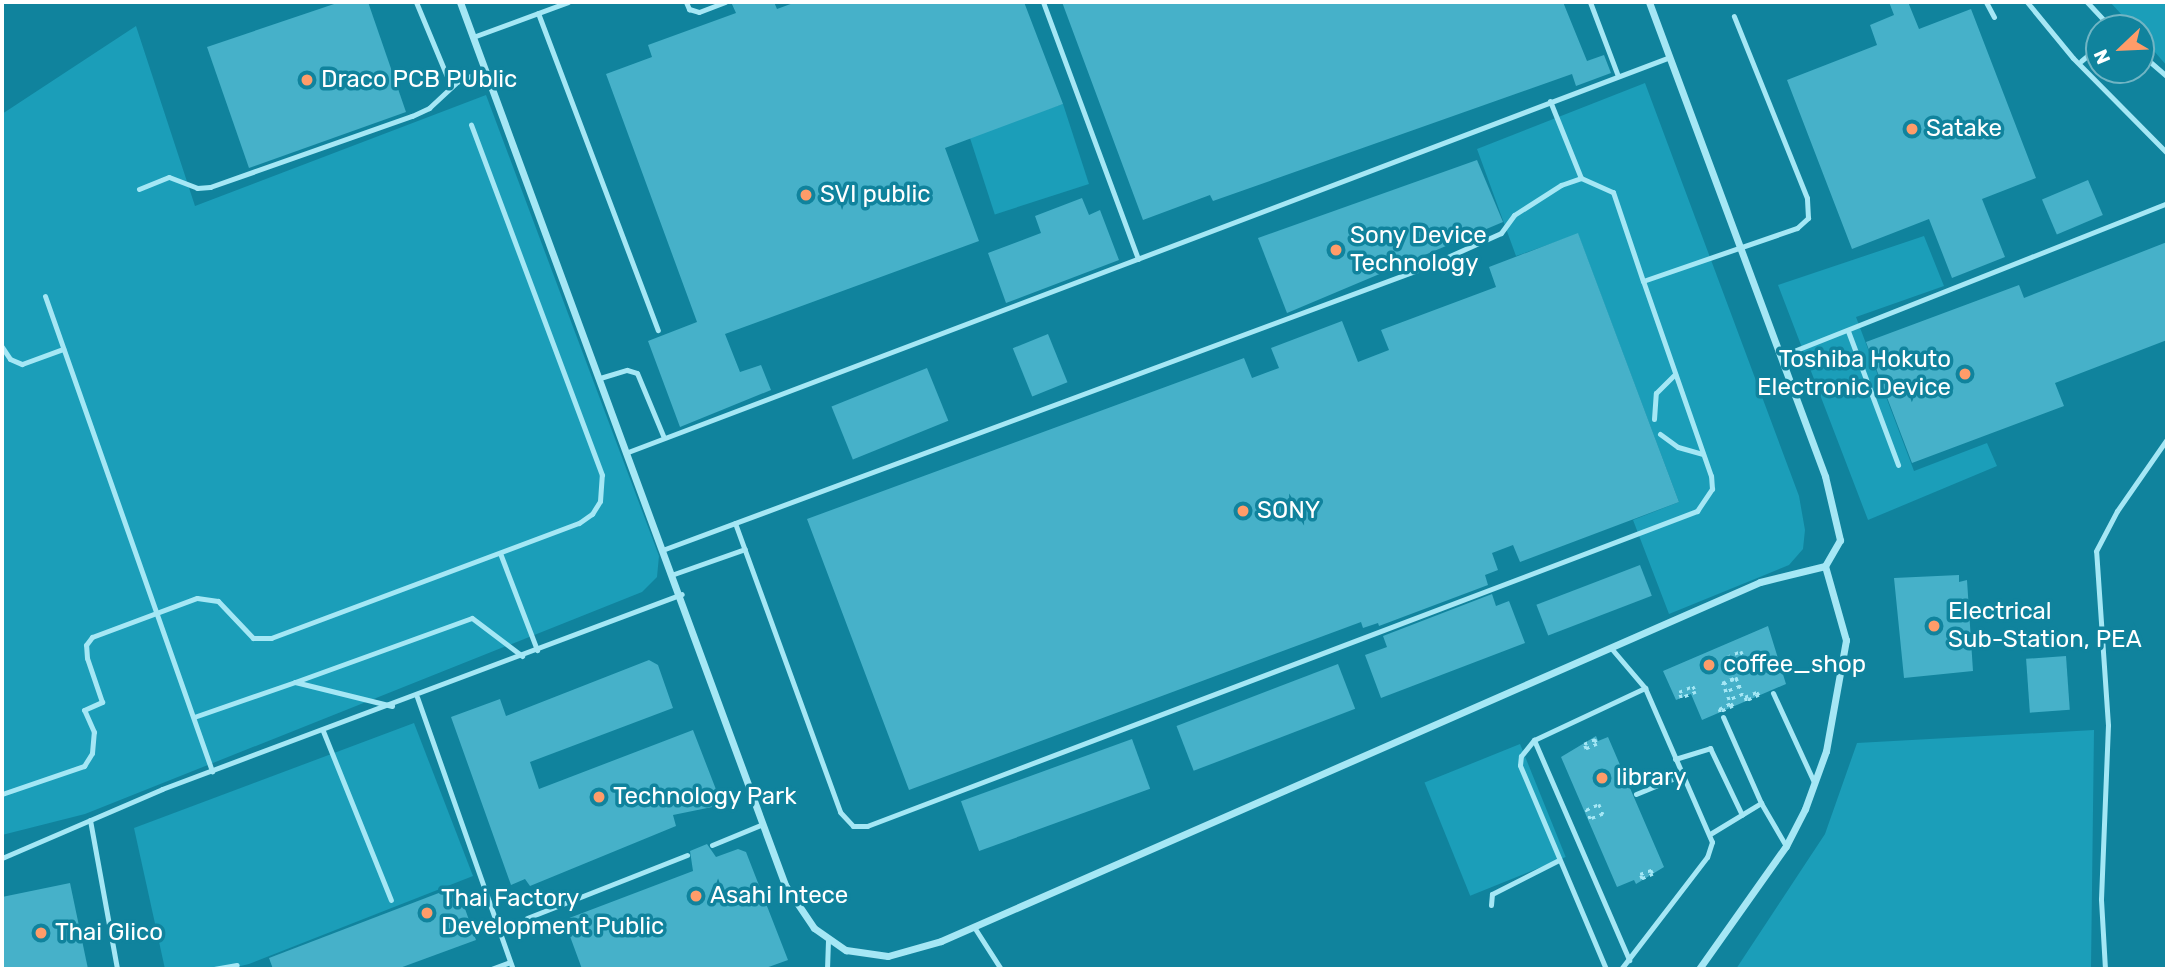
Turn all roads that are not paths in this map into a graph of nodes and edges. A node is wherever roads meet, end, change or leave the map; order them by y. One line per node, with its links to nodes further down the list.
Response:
1 (416, 2): 20 (lane)
2 (460, 2): 14 (street)
3 (568, 2): 11 (lane)
4 (686, 2): 5 (lane)
5 (725, 2)
6 (1043, 2): 28 (lane)
7 (1590, 2): 19 (lane)
8 (1649, 2): 15 (street)
9 (1986, 2): 13 (lane)
10 (2027, 2): 17 (lane)
11 (538, 13): 14 (lane); 31 (lane)
12 (1734, 16): 27 (lane)
13 (1994, 17)
14 (473, 37): 18 (street)
15 (1670, 57): 19 (lane); 27 (street)
16 (2085, 58): 17 (lane)
17 (2081, 61): 23 (lane)
18 (484, 70): 20 (lane); 37 (street)
19 (1618, 76): 21 (lane)
20 (451, 86): 25 (lane)
21 (1550, 101): 24 (lane); 28 (lane)
22 (471, 125): 48 (lane)
23 (2167, 153)
24 (1581, 178): 29 (lane); 45 (lane)
25 (139, 189)
26 (2167, 203): 32 (lane)
27 (1741, 248): 29 (lane); 35 (street)
28 (1138, 259): 40 (lane)
29 (1643, 281): 36 (lane)
30 (45, 296): 34 (lane)
31 (658, 330)
32 (1848, 331): 35 (lane); 44 (lane)
33 (2, 347): 34 (lane)
34 (63, 349): 52 (lane)
35 (1781, 356): 49 (street)
36 (1675, 374): 38 (lane); 43 (lane)
37 (600, 378): 40 (lane); 42 (street)
38 (1654, 419)
39 (1660, 434): 43 (lane)
40 (664, 439): 42 (lane)
41 (2167, 439): 98 (lane)
42 (628, 452): 46 (street)
43 (1703, 454): 47 (lane)
44 (1898, 465)
45 (735, 523): 46 (lane); 47 (lane)
46 (665, 549): 50 (street)
47 (745, 549): 50 (lane)
48 (500, 553): 52 (lane); 54 (lane)
49 (1825, 566): 53 (street); 68 (street)
50 (674, 574): 51 (street)
51 (682, 594): 54 (lane); 74 (street)
52 (157, 614): 62 (lane); 69 (lane)
53 (1611, 648): 57 (lane); 84 (street)
54 (537, 650): 55 (lane)
55 (522, 656): 56 (lane); 59 (lane)
56 (295, 682): 60 (lane); 62 (lane)
57 (1645, 688): 64 (lane); 65 (lane)
58 (1773, 693): 68 (lane)
59 (417, 697): 60 (lane); 87 (lane)
60 (392, 706): 63 (lane)
61 (1723, 717): 71 (lane)
62 (194, 718): 66 (lane)
63 (323, 731): 66 (lane); 81 (lane)
64 (1534, 740): 80 (lane); 86 (lane)
65 (1675, 759): 67 (lane); 72 (lane)
66 (212, 771): 73 (lane)
67 (1682, 775): 70 (lane); 75 (lane)
68 (1815, 783): 77 (street)
69 (2, 794)
70 (1636, 794)
71 (1761, 803): 72 (lane); 77 (lane)
72 (1742, 815): 75 (lane)
73 (89, 820): 79 (lane); 89 (lane)
74 (763, 824): 76 (lane); 85 (street)
75 (1710, 834): 86 (lane)
76 (712, 845)
77 (1786, 846): 97 (street)
78 (687, 855): 83 (lane)
79 (2, 858)
80 (1559, 860): 82 (lane); 95 (lane)
81 (391, 900)
82 (1491, 905)
83 (527, 918)
84 (974, 927): 85 (street); 94 (lane)
85 (828, 940): 93 (lane)
86 (1629, 960): 96 (lane)
87 (510, 962): 91 (lane); 92 (lane)
88 (237, 965): 90 (lane)
89 (117, 969)
90 (214, 969)
91 (491, 969)
92 (513, 969)
93 (827, 969)
94 (1001, 969)
95 (1606, 969)
96 (1621, 969)
97 (1699, 969)
98 (2105, 969)

